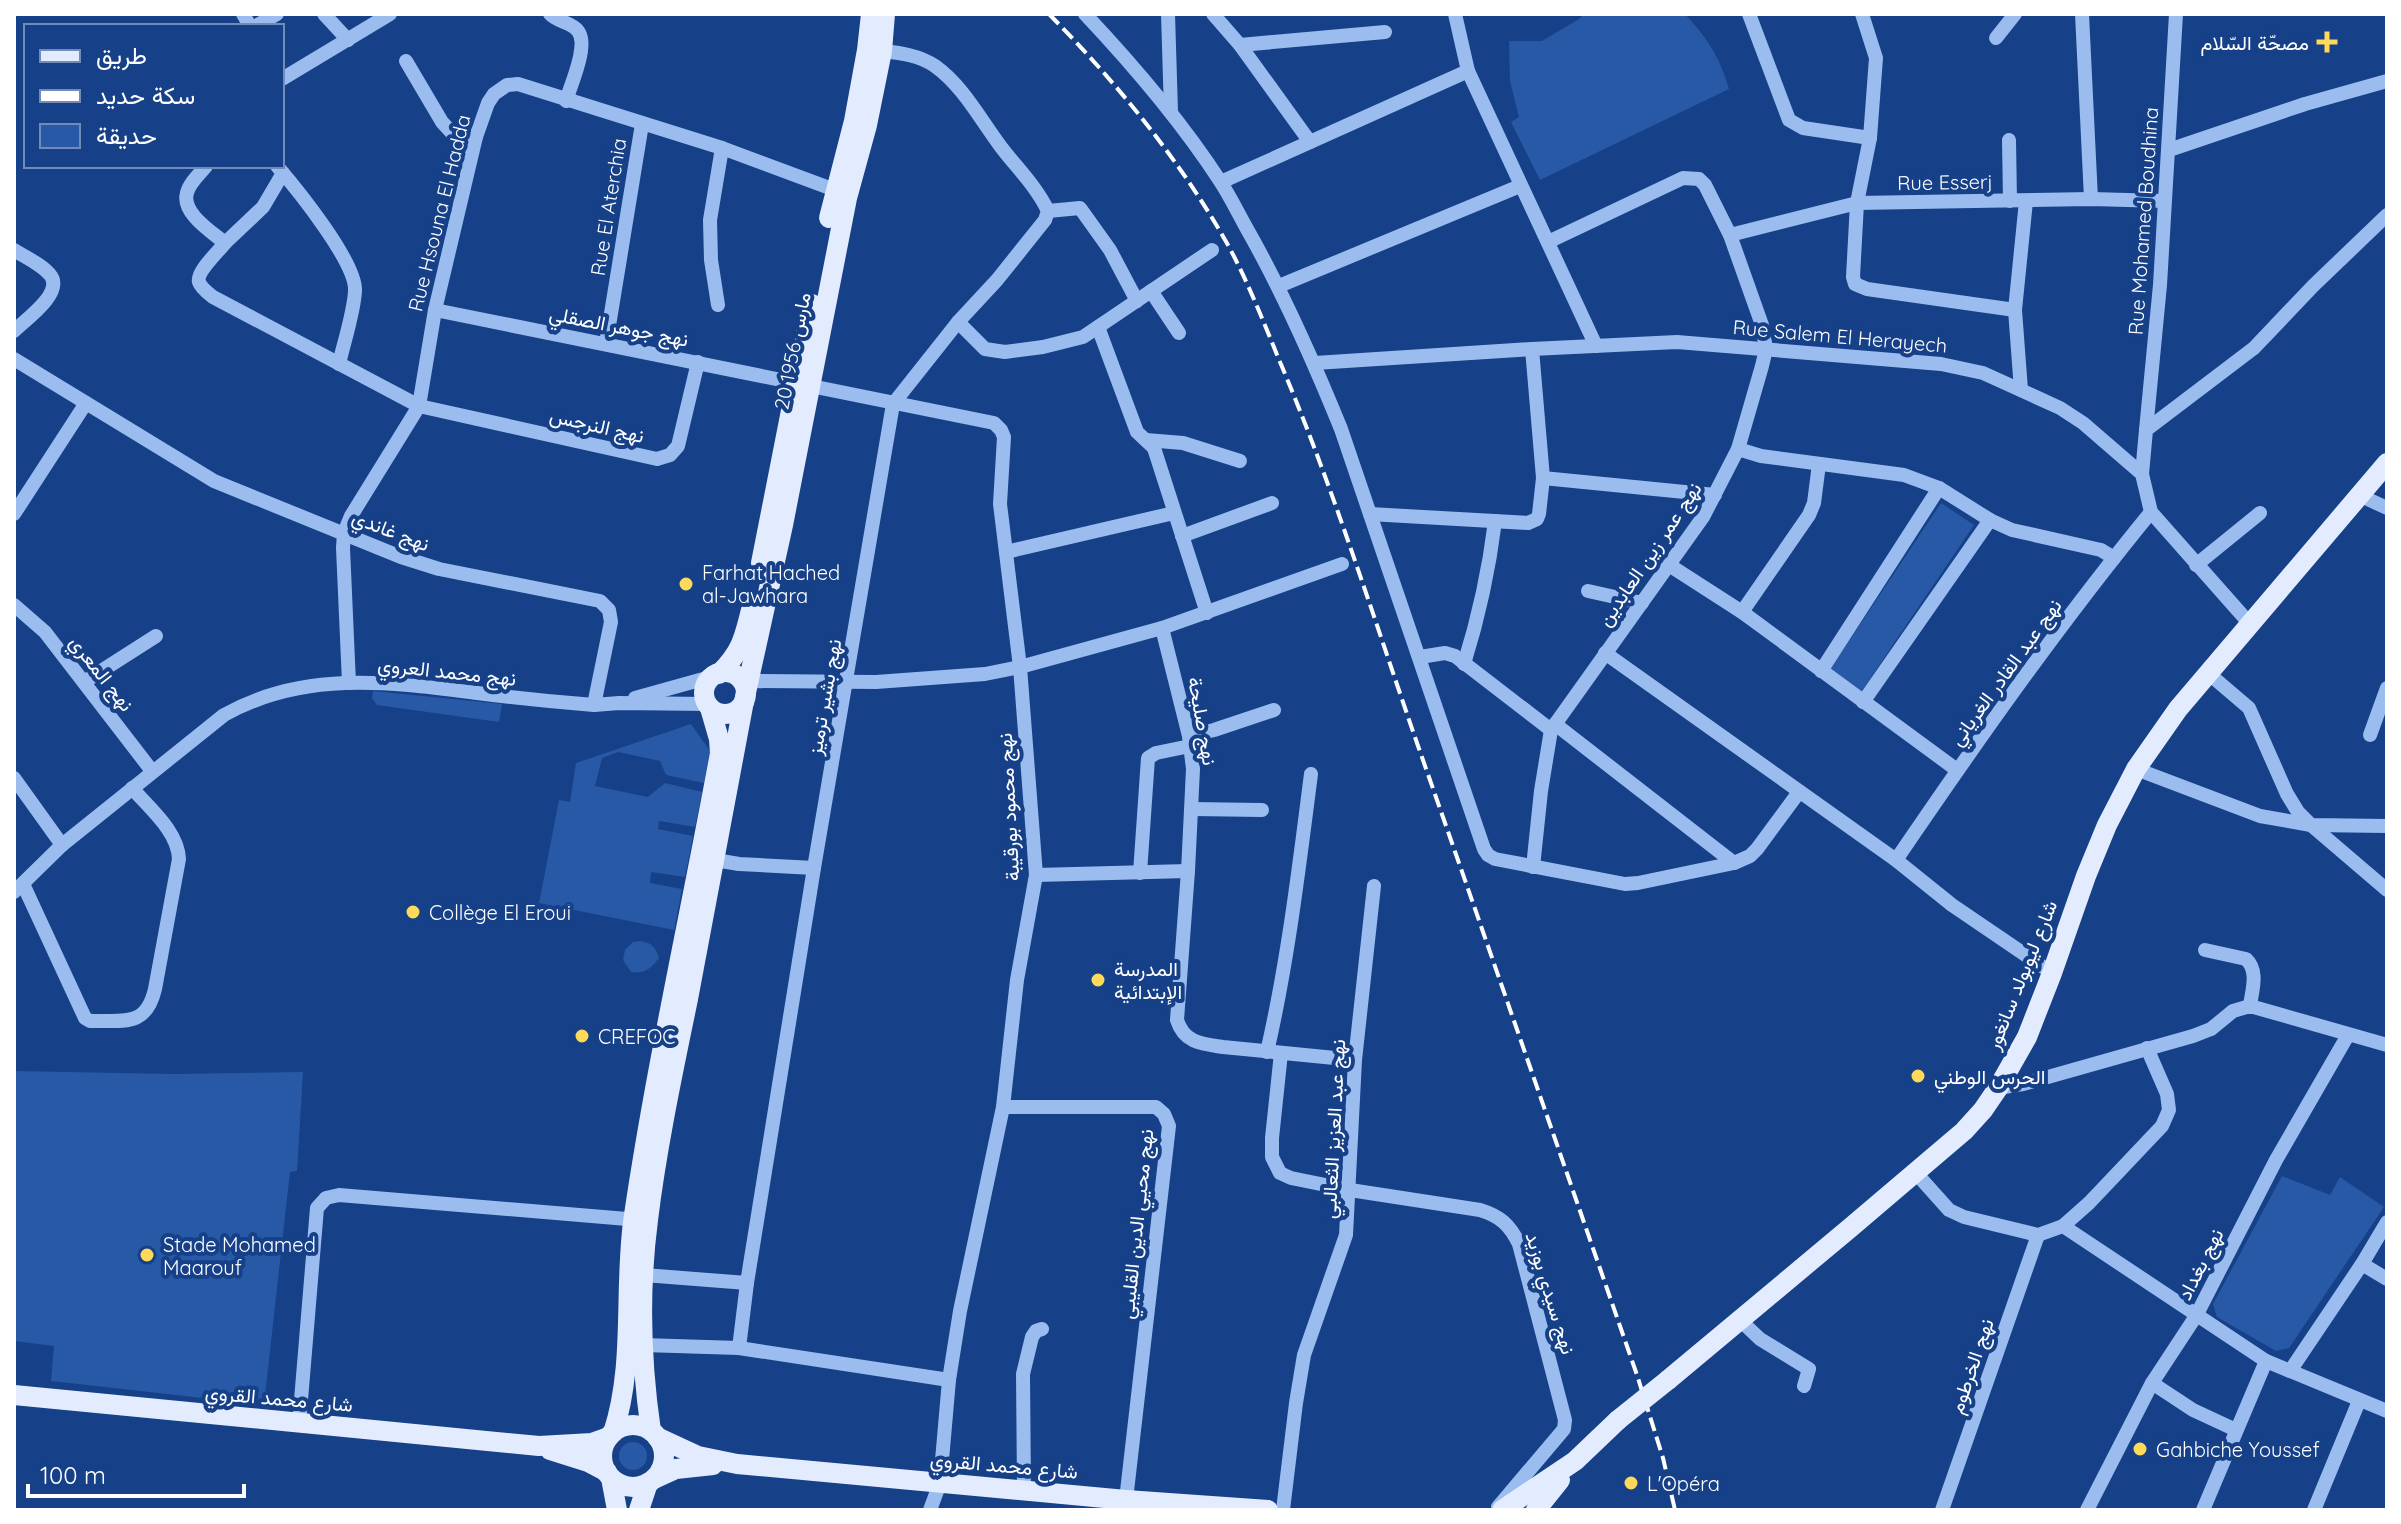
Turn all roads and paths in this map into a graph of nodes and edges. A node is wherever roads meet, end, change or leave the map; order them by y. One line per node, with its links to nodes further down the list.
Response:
1 (277, 14): 16 (street)
2 (324, 14): 19 (street)
3 (390, 14): 19 (street)
4 (550, 14): 26 (street)
5 (871, 14): 39 (main road, 20 مارس 1956)
6 (885, 14): 21 (main road, 20 مارس 1956)
7 (1085, 14): 27 (street)
8 (1168, 14): 27 (street)
9 (1213, 14): 20 (street)
10 (1455, 14): 23 (street)
11 (1749, 14): 30 (street)
12 (1862, 14): 30 (street)
13 (2015, 14): 18 (street)
14 (2082, 14): 40 (street)
15 (2176, 14): 34 (street, Rue Mohamed Boudhina)
16 (260, 24)
17 (1385, 32): 20 (street)
18 (1996, 38)
19 (348, 40): 24 (street)
20 (1240, 45): 32 (street)
21 (882, 51): 45 (street); 70 (main road, 20 مارس 1956)
22 (406, 61): 29 (street)
23 (1468, 71): 32 (street); 38 (street)
24 (284, 78)
25 (2387, 81): 34 (street)
26 (566, 101): 28 (street, Rue Hsouna El Hadda); 29 (street, Rue Hsouna El Hadda)
27 (1171, 112): 37 (street)
28 (642, 124): 33 (street, Rue Hsouna El Hadda); 62 (street, Rue El Aterchia)
29 (476, 137): 56 (street, Rue Hsouna El Hadda)
30 (1870, 138): 44 (street)
31 (2009, 140): 41 (street)
32 (1310, 142): 37 (street)
33 (722, 148): 39 (street, Rue Hsouna El Hadda); 55 (street)
34 (2169, 150): 43 (street, Rue Mohamed Boudhina)
35 (204, 168): 49 (street)
36 (280, 169): 49 (street); 69 (street)
37 (1221, 182): 52 (street)
38 (1520, 186): 48 (street); 52 (street)
39 (835, 190): 70 (main road, 20 مارس 1956)
40 (2091, 199): 42 (street, Rue Esserj); 43 (street, Rue Esserj)
41 (2010, 201): 42 (street, Rue Esserj); 44 (street, Rue Esserj)
42 (2026, 201): 57 (street)
43 (2164, 201): 75 (street, Rue Mohamed Boudhina)
44 (1857, 203): 47 (street, Rue Esserj); 57 (street)
45 (1048, 211): 54 (street); 58 (street, نهج بشير ترميز)
46 (2387, 215): 75 (street)
47 (1730, 235): 48 (street, نهج عمر زين العابدين); 65 (street, نهج عمر زين العابدين)
48 (1548, 242): 63 (street)
49 (225, 243): 69 (street, نهج النرجس)
50 (14, 250): 60 (street)
51 (1212, 250): 53 (street)
52 (1279, 286): 68 (street)
53 (1151, 291): 54 (street); 61 (street)
54 (1137, 301): 59 (street)
55 (718, 305)
56 (435, 310): 62 (street, نهج جوهر الصقلي); 74 (street, Rue Hsouna El Hadda)
57 (2015, 310): 71 (street)
58 (958, 322): 59 (street); 73 (street, نهج بشير ترميز)
59 (1098, 327): 76 (street)
60 (14, 331)
61 (1179, 333)
62 (606, 344): 67 (street, نهج جوهر الصقلي)
63 (1596, 346): 64 (street, Rue Salem El Herayech); 65 (street, Rue Salem El Herayech)
64 (1532, 349): 68 (street, Rue Salem El Herayech); 82 (street)
65 (1766, 349): 71 (street, Rue Salem El Herayech); 77 (street, نهج عمر زين العابدين)
66 (14, 359): 72 (street, نهج غاندي)
67 (698, 362): 70 (street, نهج جوهر الصقلي); 74 (street, نهج النرجس)
68 (1315, 363): 92 (street)
69 (339, 364): 74 (street, نهج النرجس)
70 (803, 384): 73 (street, نهج محمود بورقيبة); 116 (main road, 20 مارس 1956); 121 (main road, 20 مارس 1956)
71 (2021, 390): 81 (street, Rue Salem El Herayech)
72 (86, 403): 91 (street); 95 (street, نهج غاندي)
73 (893, 404): 97 (street, نهج محمود بورقيبة); 117 (street, نهج بشير ترميز)
74 (419, 406): 95 (street, Rue Hsouna El Hadda)
75 (2146, 430): 81 (street, Rue Mohamed Boudhina)
76 (1146, 440): 78 (street); 89 (street)
77 (1738, 449): 80 (street); 84 (street, نهج عمر زين العابدين)
78 (1240, 461)
79 (2387, 463): 85 (main road, شارع ليوبولد سانغور)
80 (1819, 464): 83 (street); 105 (street)
81 (2142, 474): 88 (street)
82 (1543, 478): 84 (street); 94 (street)
83 (1939, 488): 93 (street); 114 (street)
84 (1715, 495): 100 (street, نهج عمر زين العابدين)
85 (2359, 495): 87 (street); 107 (main road, شارع ليوبولد سانغور)
86 (1272, 503): 96 (street)
87 (2387, 508)
88 (2151, 512): 98 (street, نهج عبد القادر الغرياني); 101 (street)
89 (1174, 513): 96 (street); 97 (street)
90 (2260, 513): 101 (street)
91 (14, 514)
92 (1370, 514): 94 (street); 111 (street)
93 (1990, 520): 98 (street); 122 (street)
94 (1495, 521): 112 (street)
95 (344, 533): 119 (street, Rue Hsouna El Hadda); 124 (street, نهج غاندي)
96 (1182, 536): 106 (street)
97 (1006, 552): 113 (street, نهج محمود بورقيبة)
98 (2114, 558): 131 (street, نهج عبد القادر الغرياني)
99 (1342, 564): 106 (street)
100 (1669, 565): 103 (street, نهج عمر زين العابدين); 105 (street)
101 (2196, 565): 107 (street)
102 (1588, 591): 103 (street)
103 (1642, 603): 110 (street, نهج عمر زين العابدين)
104 (14, 605): 118 (street, نهج المعري)
105 (1742, 612): 114 (street)
106 (1207, 613): 108 (street)
107 (2250, 624): 115 (main road, شارع ليوبولد سانغور)
108 (1162, 628): 113 (street); 129 (street, نهج صليحة)
109 (156, 636): 118 (street)
110 (1605, 653): 127 (street, نهج عمر زين العابدين); 136 (street)
111 (1420, 657): 112 (street); 145 (street)
112 (1464, 664): 127 (street)
113 (1020, 667): 117 (street); 149 (street, نهج محمود بورقيبة)
114 (1821, 671): 122 (street)
115 (2208, 673): 130 (main road, شارع ليوبولد سانغور); 139 (street)
116 (716, 675): 121 (main road); 123 (street); 125 (main road)
117 (847, 681): 121 (street); 146 (street, نهج بشير ترميز)
118 (84, 682): 132 (street, نهج المعري)
119 (349, 683): 124 (street, نهج محمد العروي); 132 (street, نهج محمد العروي)
120 (2387, 688): 128 (street)
121 (744, 690): 125 (main road); 142 (main road, 20 مارس 1956)
122 (1863, 702): 131 (street)
123 (619, 703): 124 (street, نهج محمد العروي); 125 (street, نهج محمد العروي)
124 (594, 705)
125 (708, 706): 165 (main road)
126 (1274, 710): 129 (street)
127 (1553, 727): 144 (street); 145 (street)
128 (2370, 735)
129 (1190, 741): 137 (street, نهج صليحة); 148 (street)
130 (2136, 769): 139 (street); 154 (main road, شارع ليوبولد سانغور)
131 (1957, 770): 143 (street, نهج عبد القادر الغرياني)
132 (152, 771): 135 (street, نهج محمد العروي)
133 (1311, 774): 159 (street)
134 (14, 778): 141 (street)
135 (132, 788): 141 (street, نهج محمد العروي); 151 (street)
136 (1799, 792): 143 (street); 144 (street)
137 (1192, 809): 138 (street); 147 (street, نهج صليحة)
138 (1262, 810)
139 (2311, 825): 140 (street); 152 (street)
140 (2387, 826)
141 (62, 845): 151 (street, نهج محمد العروي)
142 (715, 860): 146 (street); 165 (main road, 20 مارس 1956)
143 (1896, 860): 154 (street)
144 (1734, 863): 145 (street)
145 (1533, 867)
146 (814, 868): 172 (street, نهج بشير ترميز)
147 (1188, 871): 148 (street); 159 (street, نهج صليحة)
148 (1140, 873): 149 (street)
149 (1036, 875): 162 (street, نهج محمود بورقيبة)
150 (1374, 886): 160 (street, نهج عبد العزيز الثعالبي)
151 (18, 888)
152 (2387, 890)
153 (2205, 950): 155 (street)
154 (2052, 973): 161 (main road, شارع ليوبولد سانغور)
155 (2250, 1006): 156 (street); 158 (street)
156 (2348, 1035): 157 (street); 173 (street, نهج بغداد)
157 (2387, 1045)
158 (2147, 1048): 161 (street); 167 (street)
159 (1274, 1052): 160 (street); 164 (street)
160 (1355, 1060): 164 (street, نهج عبد العزيز الثعالبي)
161 (1998, 1088): 163 (main road, شارع ليوبولد سانغور)
162 (1003, 1107): 180 (street, نهج محمود بورقيبة); 197 (street, نهج محيي الدين القليبي)
163 (1915, 1172): 168 (street); 174 (main road, شارع ليوبولد سانغور)
164 (1350, 1190): 204 (street, نهج عبد العزيز الثعالبي); 205 (street, نهج سيدي بوزيد)
165 (640, 1220): 170 (main road); 186 (street); 189 (main road)
166 (2387, 1222): 169 (street)
167 (2063, 1226): 168 (street); 173 (street)
168 (2038, 1235): 208 (street, نهج الخرطوم)
169 (2362, 1264): 171 (street); 179 (street)
170 (644, 1275): 172 (street); 176 (main road)
171 (2387, 1279)
172 (747, 1283): 177 (street, نهج بشير ترميز)
173 (2196, 1316): 178 (street); 181 (street, نهج بغداد)
174 (1740, 1320): 182 (street); 191 (main road, شارع ليوبولد سانغور, bridge)
175 (1042, 1329): 196 (street)
176 (643, 1345): 177 (street); 188 (main road)
177 (739, 1348): 180 (street)
178 (2266, 1361): 179 (street); 187 (street)
179 (2290, 1371): 184 (street)
180 (949, 1380): 195 (street, نهج محمود بورقيبة)
181 (2152, 1383): 187 (street); 209 (street, نهج بغداد)
182 (1804, 1386)
183 (14, 1395): 186 (main road, شارع محمد القروي)
184 (2359, 1401): 185 (street); 211 (street)
185 (2387, 1411)
186 (299, 1424): 190 (main road, شارع محمد القروي)
187 (2236, 1430): 210 (street)
188 (654, 1434): 189 (main road, شارع محمد القروي); 192 (main road, شارع محمد القروي); 194 (main road)
189 (611, 1435): 190 (main road, شارع محمد القروي); 193 (main road)
190 (539, 1446): 193 (main road, شارع محمد القروي)
191 (1575, 1461): 206 (main road, شارع ليوبولد سانغور); 207 (main road, شارع ليوبولد سانغور)
192 (737, 1464): 194 (main road, شارع محمد القروي); 195 (main road, شارع محمد القروي)
193 (609, 1475): 194 (main road, شارع محمد القروي); 200 (main road)
194 (651, 1481): 201 (main road)
195 (940, 1483): 196 (main road, شارع محمد القروي); 202 (street, نهج محمود بورقيبة)
196 (1024, 1490): 198 (main road, شارع محمد القروي)
197 (1126, 1500): 198 (main road, شارع محمد القروي); 199 (main road, شارع محمد القروي)
198 (1061, 1502)
199 (1228, 1509): 203 (main road, شارع محمد القروي)
200 (617, 1510)
201 (639, 1510)
202 (930, 1510)
203 (1268, 1510)
204 (1283, 1510)
205 (1495, 1510)
206 (1502, 1510)
207 (1536, 1510)
208 (1942, 1510)
209 (2087, 1510)
210 (2203, 1510)
211 (2314, 1510)

